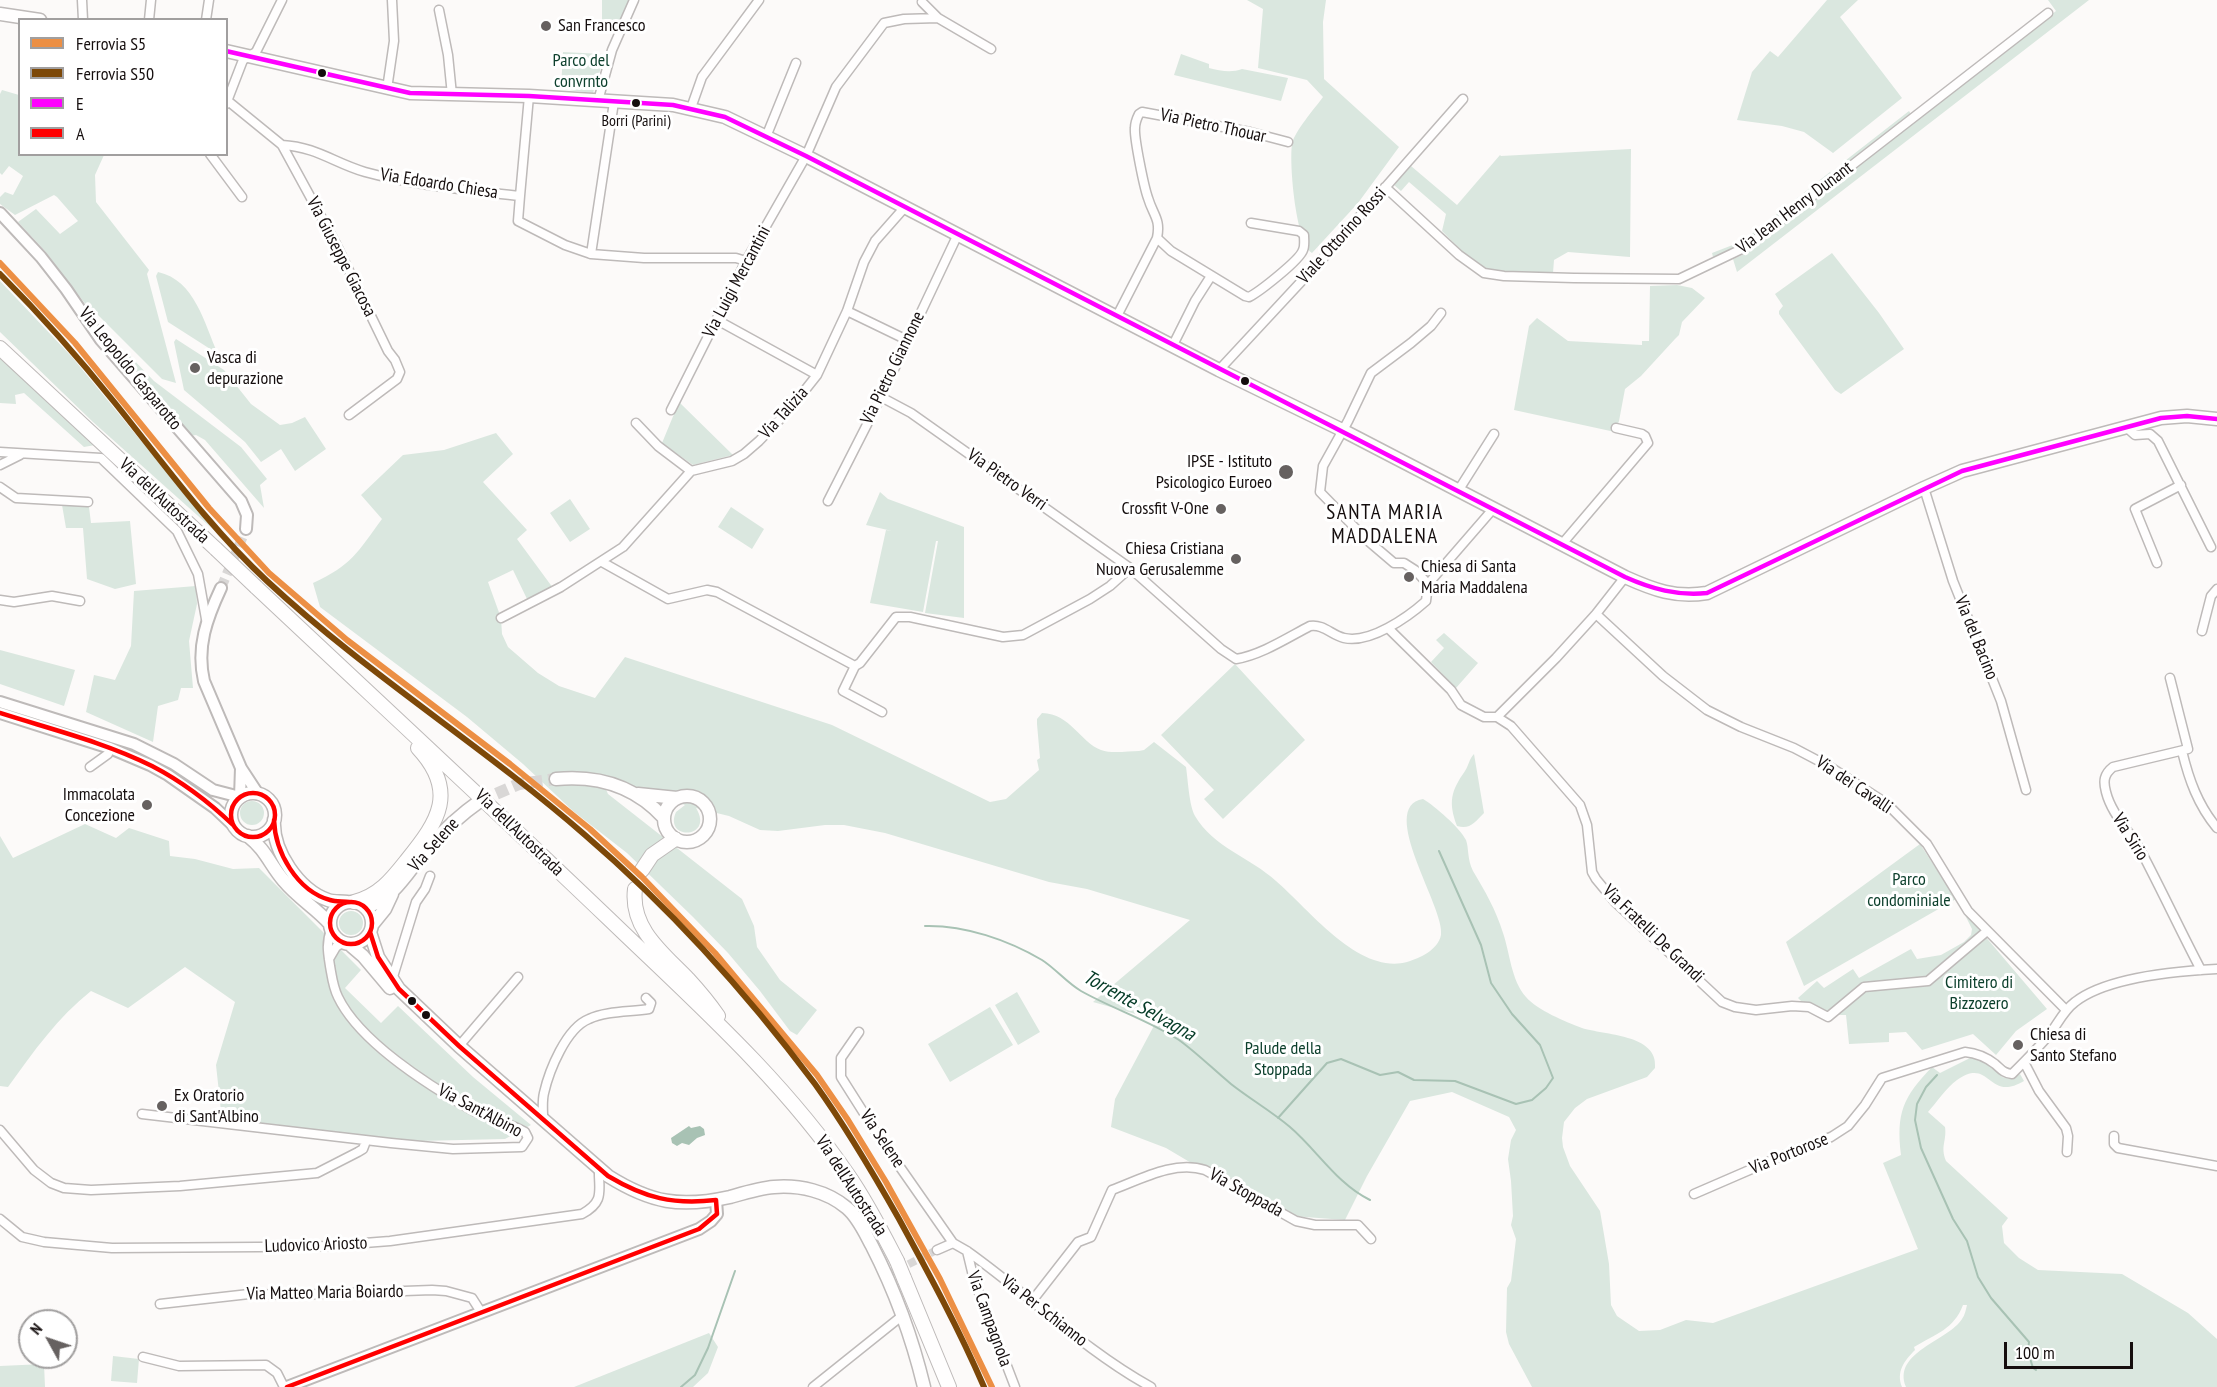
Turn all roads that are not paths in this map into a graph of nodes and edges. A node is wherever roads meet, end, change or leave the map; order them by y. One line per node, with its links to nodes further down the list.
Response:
1 (82, 0): 13 (street)
2 (151, 0): 14 (street)
3 (209, 0): 15 (street)
4 (282, 0): 19 (street)
5 (392, 0): 21 (street)
6 (634, 0): 26 (street)
7 (759, 0): 29 (street)
8 (921, 2): 16 (street)
9 (439, 10): 22 (street)
10 (2048, 13): 35 (street, Via Jean Henry Dunant)
11 (0, 14): 12 (main road)
12 (27, 18)
13 (83, 18)
14 (149, 18)
15 (206, 18)
16 (938, 18): 17 (street); 34 (street, Via Luigi Mercantini)
17 (991, 49)
18 (228, 52): 19 (main road)
19 (246, 57): 21 (main road); 24 (street)
20 (796, 63): 30 (street)
21 (387, 89): 22 (main road)
22 (453, 95): 23 (main road)
23 (529, 96): 26 (main road); 36 (street)
24 (228, 99)
25 (1463, 99): 35 (street, Viale Ottorino Rossi)
26 (598, 101): 27 (main road)
27 (614, 102): 29 (main road); 43 (street)
28 (228, 103): 32 (street, Via Giuseppe Giacosa)
29 (691, 108): 30 (main road)
30 (766, 136): 34 (main road)
31 (1288, 142): 42 (street, Via Pietro Thouar)
32 (282, 145): 36 (street, Via Edoardo Chiesa); 57 (street, Via Giuseppe Giacosa)
33 (211, 156): 37 (street)
34 (806, 156): 38 (main road); 44 (street, Via Luigi Mercantini)
35 (1385, 188): 53 (street, Viale Ottorino Rossi)
36 (520, 196): 43 (street, Via Edoardo Chiesa)
37 (242, 197)
38 (905, 207): 41 (main road); 46 (street, Via Talizia)
39 (0, 213): 75 (street, Via Leopoldo Gasparotto)
40 (1251, 223): 45 (street)
41 (958, 234): 48 (main road); 50 (street, Via Pietro Giannone)
42 (1157, 238): 45 (street); 48 (street)
43 (591, 254): 44 (street, Via Edoardo Chiesa)
44 (746, 261): 49 (street, Via Luigi Mercantini)
45 (1211, 276): 51 (street)
46 (846, 311): 50 (street); 54 (street, Via Talizia)
47 (1441, 313): 62 (street)
48 (1117, 316): 51 (main road)
49 (717, 320): 54 (street); 56 (street, Via Luigi Mercantini)
50 (907, 340): 55 (street, Via Pietro Giannone)
51 (1173, 345): 53 (main road)
52 (0, 348): 93 (highway, Via dell'Autostrada, bridge)
53 (1219, 370): 62 (main road)
54 (817, 375): 67 (street, Via Talizia)
55 (881, 397): 72 (street, Via Pietro Giannone); 80 (street, Via Pietro Verri)
56 (672, 410)
57 (350, 415)
58 (2217, 418): 60 (main road)
59 (636, 423): 67 (street)
60 (2126, 427): 68 (street); 70 (main road)
61 (1616, 428): 76 (street)
62 (1342, 430): 71 (main road); 82 (street)
63 (1494, 434): 71 (street)
64 (0, 452): 65 (street)
65 (21, 454): 66 (street); 89 (street)
66 (0, 465)
67 (691, 471): 78 (street)
68 (2181, 485): 77 (street); 79 (street)
69 (0, 487): 73 (street)
70 (1924, 488): 81 (main road); 104 (street, Via del Bacino)
71 (1458, 491): 74 (main road)
72 (828, 501)
73 (88, 502)
74 (1493, 509): 76 (main road); 82 (street)
75 (246, 529)
76 (1562, 544): 81 (main road)
77 (2211, 547)
78 (602, 562): 88 (street); 92 (street)
79 (2157, 562)
80 (1130, 568): 90 (street, Via Pietro Verri); 92 (street)
81 (1625, 577): 87 (street)
82 (1428, 584): 90 (street)
83 (221, 588): 89 (street)
84 (2217, 589): 91 (street)
85 (0, 600): 86 (street)
86 (80, 601)
87 (1596, 614): 98 (street); 123 (street, Via dei Cavalli)
88 (501, 618)
89 (207, 619): 102 (street)
90 (1388, 628): 98 (street)
91 (2202, 631)
92 (855, 666): 96 (street)
93 (353, 678): 120 (highway); 135 (highway, Via dell'Autostrada)
94 (2170, 678): 100 (street)
95 (0, 702): 107 (street)
96 (882, 712)
97 (0, 713): 99 (street)
98 (1497, 717): 123 (street, Via Fratelli De Grandi)
99 (110, 748): 101 (street); 112 (street)
100 (2182, 751): 113 (street); 129 (street, Via Sirio)
101 (90, 767)
102 (241, 768): 105 (street); 107 (street)
103 (555, 779): 106 (main road)
104 (2026, 790)
105 (258, 794): 107 (main road); 111 (main road)
106 (638, 794): 108 (main road); 110 (main road)
107 (240, 797): 112 (main road)
108 (677, 798): 110 (main road); 115 (main road)
109 (480, 801): 119 (main road, Via Selene)
110 (664, 818): 115 (main road)
111 (274, 820): 114 (main road); 120 (main road)
112 (233, 825): 114 (main road)
113 (2217, 828)
114 (248, 836): 121 (main road)
115 (675, 839): 116 (highway)
116 (642, 870)
117 (430, 876): 126 (street)
118 (636, 889): 135 (highway)
119 (392, 892): 120 (main road, Via Selene); 122 (main road, Via Selene)
120 (356, 904): 121 (main road); 122 (main road)
121 (331, 927): 124 (main road); 125 (street, Via Sant'Albino)
122 (371, 928): 124 (main road); 127 (main road)
123 (1986, 931): 133 (street, Via dei Cavalli)
124 (346, 943): 125 (street); 136 (main road)
125 (329, 960): 142 (street, Via Sant'Albino)
126 (398, 961): 127 (street); 131 (street)
127 (384, 968): 131 (main road)
128 (2217, 969): 129 (street)
129 (2201, 970): 133 (street)
130 (518, 977): 136 (street)
131 (392, 980): 136 (main road)
132 (646, 998): 139 (street)
133 (2066, 1010): 137 (street)
134 (859, 1032): 150 (street, Via Selene)
135 (734, 1041): 162 (highway, Via dell'Autostrada, bridge)
136 (459, 1046): 139 (main road)
137 (2024, 1062): 143 (street); 146 (street, Via Portorose)
138 (142, 1114): 142 (street, Via Sant'Albino)
139 (543, 1117): 145 (main road)
140 (0, 1130): 142 (street)
141 (2114, 1136): 144 (street)
142 (366, 1141)
143 (2067, 1152)
144 (2217, 1166)
145 (599, 1167): 147 (main road); 148 (street, Ludovico Ariosto)
146 (1694, 1194)
147 (716, 1200): 155 (street); 156 (main road)
148 (0, 1219)
149 (1371, 1239): 153 (street, Via Stoppada)
150 (953, 1243): 151 (street); 152 (street, Via Per Schianno)
151 (937, 1250)
152 (967, 1251): 153 (street, Via Per Schianno); 163 (street, Via Campagnola)
153 (1032, 1301): 157 (street, Via Per Schianno)
154 (160, 1304): 155 (street, Via Matteo Maria Boiardo)
155 (481, 1312): 159 (street)
156 (903, 1315): 160 (street); 161 (main road)
157 (1096, 1352): 164 (street); 165 (street, Via Per Schianno)
158 (143, 1357): 159 (street)
159 (285, 1387)
160 (813, 1387)
161 (924, 1387)
162 (949, 1387)
163 (1015, 1387)
164 (1137, 1387)
165 (1150, 1387)

